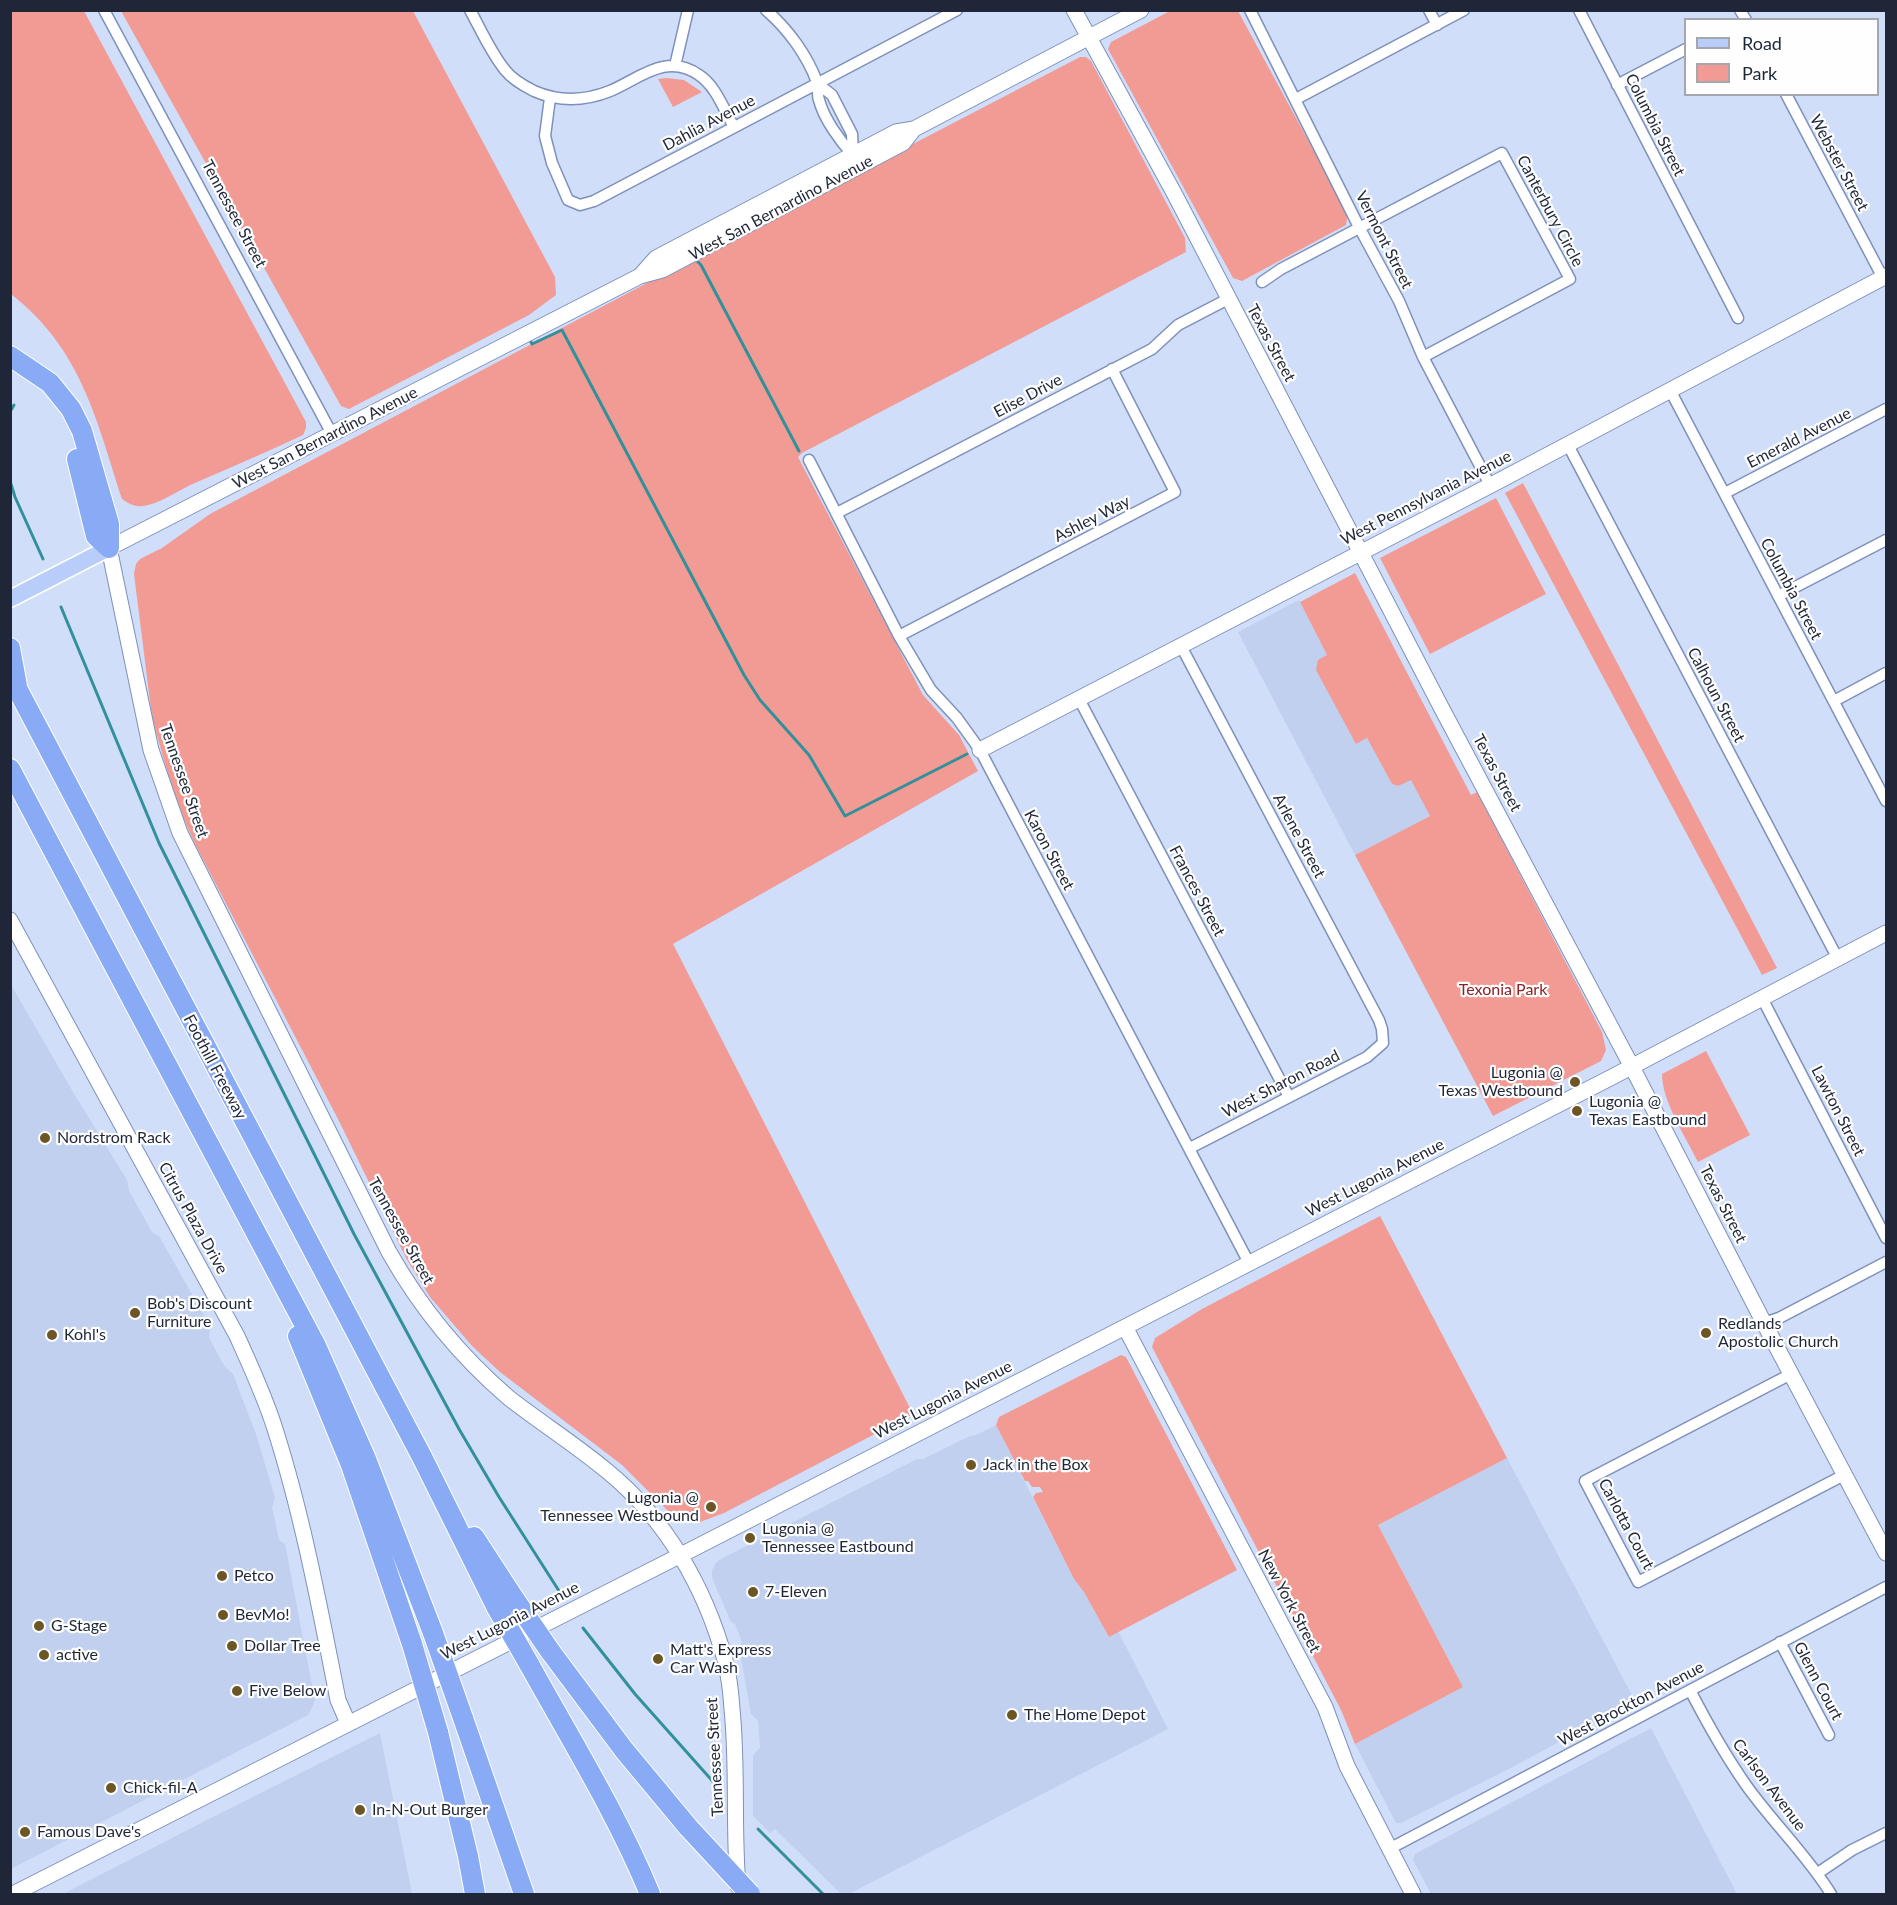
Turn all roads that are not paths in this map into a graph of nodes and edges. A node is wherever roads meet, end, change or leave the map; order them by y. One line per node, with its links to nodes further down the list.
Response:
1 (104, 10): 37 (street, Tennessee Street)
2 (470, 10): 19 (street)
3 (688, 10): 15 (street)
4 (766, 10): 16 (street)
5 (957, 10): 16 (street, Dahlia Avenue)
6 (1074, 10): 13 (street, Texas Street)
7 (1141, 10): 13 (street, West San Bernardino Avenue)
8 (1250, 10): 20 (street, Vermont Street)
9 (1429, 10): 12 (street)
10 (1464, 10): 12 (street)
11 (1579, 10): 17 (street, Columbia Street)
12 (1437, 25): 20 (street)
13 (1088, 37): 22 (street, West San Bernardino Avenue); 29 (street, Texas Street)
14 (1684, 50): 17 (street)
15 (675, 66): 19 (street); 21 (street)
16 (817, 83): 21 (street, Dahlia Avenue); 23 (street)
17 (1617, 85): 30 (street, Columbia Street)
18 (1787, 96): 27 (street, Webster Street)
19 (550, 98): 21 (street, Dahlia Avenue)
20 (1296, 99): 25 (street, Vermont Street)
21 (734, 128)
22 (914, 129): 23 (street, West San Bernardino Avenue); 24 (street, West San Bernardino Avenue)
23 (853, 155): 24 (street); 26 (street, West San Bernardino Avenue)
24 (766, 215): 26 (street, West San Bernardino Avenue)
25 (1359, 227): 28 (street); 32 (street, Vermont Street); 32 (street, Canterbury Circle)
26 (640, 276): 37 (street, West San Bernardino Avenue)
27 (1885, 277): 35 (street, West Pennsylvania Avenue)
28 (1262, 282)
29 (1228, 299): 33 (street, Elise Drive); 45 (street, Texas Street)
30 (1738, 318)
31 (10, 356): 44 (highway)
32 (1423, 357): 40 (street, Vermont Street)
33 (1112, 369): 42 (street, Elise Drive); 48 (street, Ashley Way)
34 (10, 372): 44 (highway)
35 (1670, 390): 38 (street, West Pennsylvania Avenue); 41 (street, Columbia Street)
36 (1887, 409): 41 (street, Emerald Avenue)
37 (332, 434): 44 (street, West San Bernardino Avenue)
38 (1568, 445): 40 (street, West Pennsylvania Avenue); 60 (street, Calhoun Street)
39 (809, 460): 42 (street, Karon Street)
40 (1490, 485): 45 (street, West Pennsylvania Avenue)
41 (1725, 493): 46 (street, Columbia Street)
42 (837, 513): 48 (street, Karon Street)
43 (1887, 540): 46 (street)
44 (109, 548): 47 (main road, West San Bernardino Avenue); 75 (street, Tennessee Street)
45 (1360, 551): 49 (street, West Pennsylvania Avenue); 63 (street, Texas Street)
46 (1778, 596): 54 (street, Columbia Street)
47 (10, 599)
48 (899, 636): 55 (street, Karon Street)
49 (1181, 646): 53 (street, West Pennsylvania Avenue); 62 (street, Arlene Street)
50 (10, 648): 52 (highway, Foothill Freeway)
51 (1887, 673): 54 (street)
52 (14, 682): 77 (highway, Foothill Freeway)
53 (1078, 699): 55 (street, West Pennsylvania Avenue); 64 (street, Frances Street)
54 (1834, 701): 57 (street, Columbia Street)
55 (980, 750): 65 (street, Karon Street)
56 (10, 769): 66 (highway)
57 (1887, 801)
58 (10, 920): 80 (street, Citrus Plaza Drive)
59 (1887, 933): 60 (street, West Lugonia Avenue)
60 (1839, 959): 61 (street, West Lugonia Avenue)
61 (1762, 998): 63 (street, West Lugonia Avenue); 67 (street, Lawton Street)
62 (1383, 1043): 64 (street, West Sharon Road)
63 (1632, 1067): 69 (street, West Lugonia Avenue); 70 (street, Texas Street)
64 (1289, 1097): 65 (street, West Sharon Road)
65 (1190, 1148): 69 (street, Karon Street)
66 (248, 1217): 86 (highway, bridge); 87 (highway, bridge)
67 (1887, 1238)
68 (1887, 1262): 70 (street)
69 (1249, 1263): 71 (street, West Lugonia Avenue)
70 (1764, 1323): 72 (street, Texas Street)
71 (1125, 1327): 75 (street, West Lugonia Avenue); 83 (street, New York Street)
72 (1791, 1374): 73 (street, Texas Street); 73 (street, Carlotta Court)
73 (1844, 1475): 74 (street, Texas Street)
74 (1887, 1553)
75 (681, 1555): 80 (street, West Lugonia Avenue); 89 (street, Tennessee Street)
76 (1887, 1587): 78 (street, West Brockton Avenue)
77 (505, 1602): 88 (highway, bridge); 90 (highway, bridge)
78 (1780, 1642): 79 (street, West Brockton Avenue); 81 (street, Glenn Court)
79 (1690, 1690): 83 (street, West Brockton Avenue); 84 (street, Carlson Avenue)
80 (348, 1723): 85 (street, West Lugonia Avenue)
81 (1829, 1735)
82 (1887, 1833): 84 (street)
83 (1389, 1849): 91 (street, New York Street)
84 (1818, 1873): 92 (street, Carlson Avenue)
85 (13, 1894)
86 (475, 1894)
87 (524, 1894)
88 (650, 1894)
89 (739, 1894)
90 (750, 1894)
91 (1413, 1894)
92 (1831, 1894)

